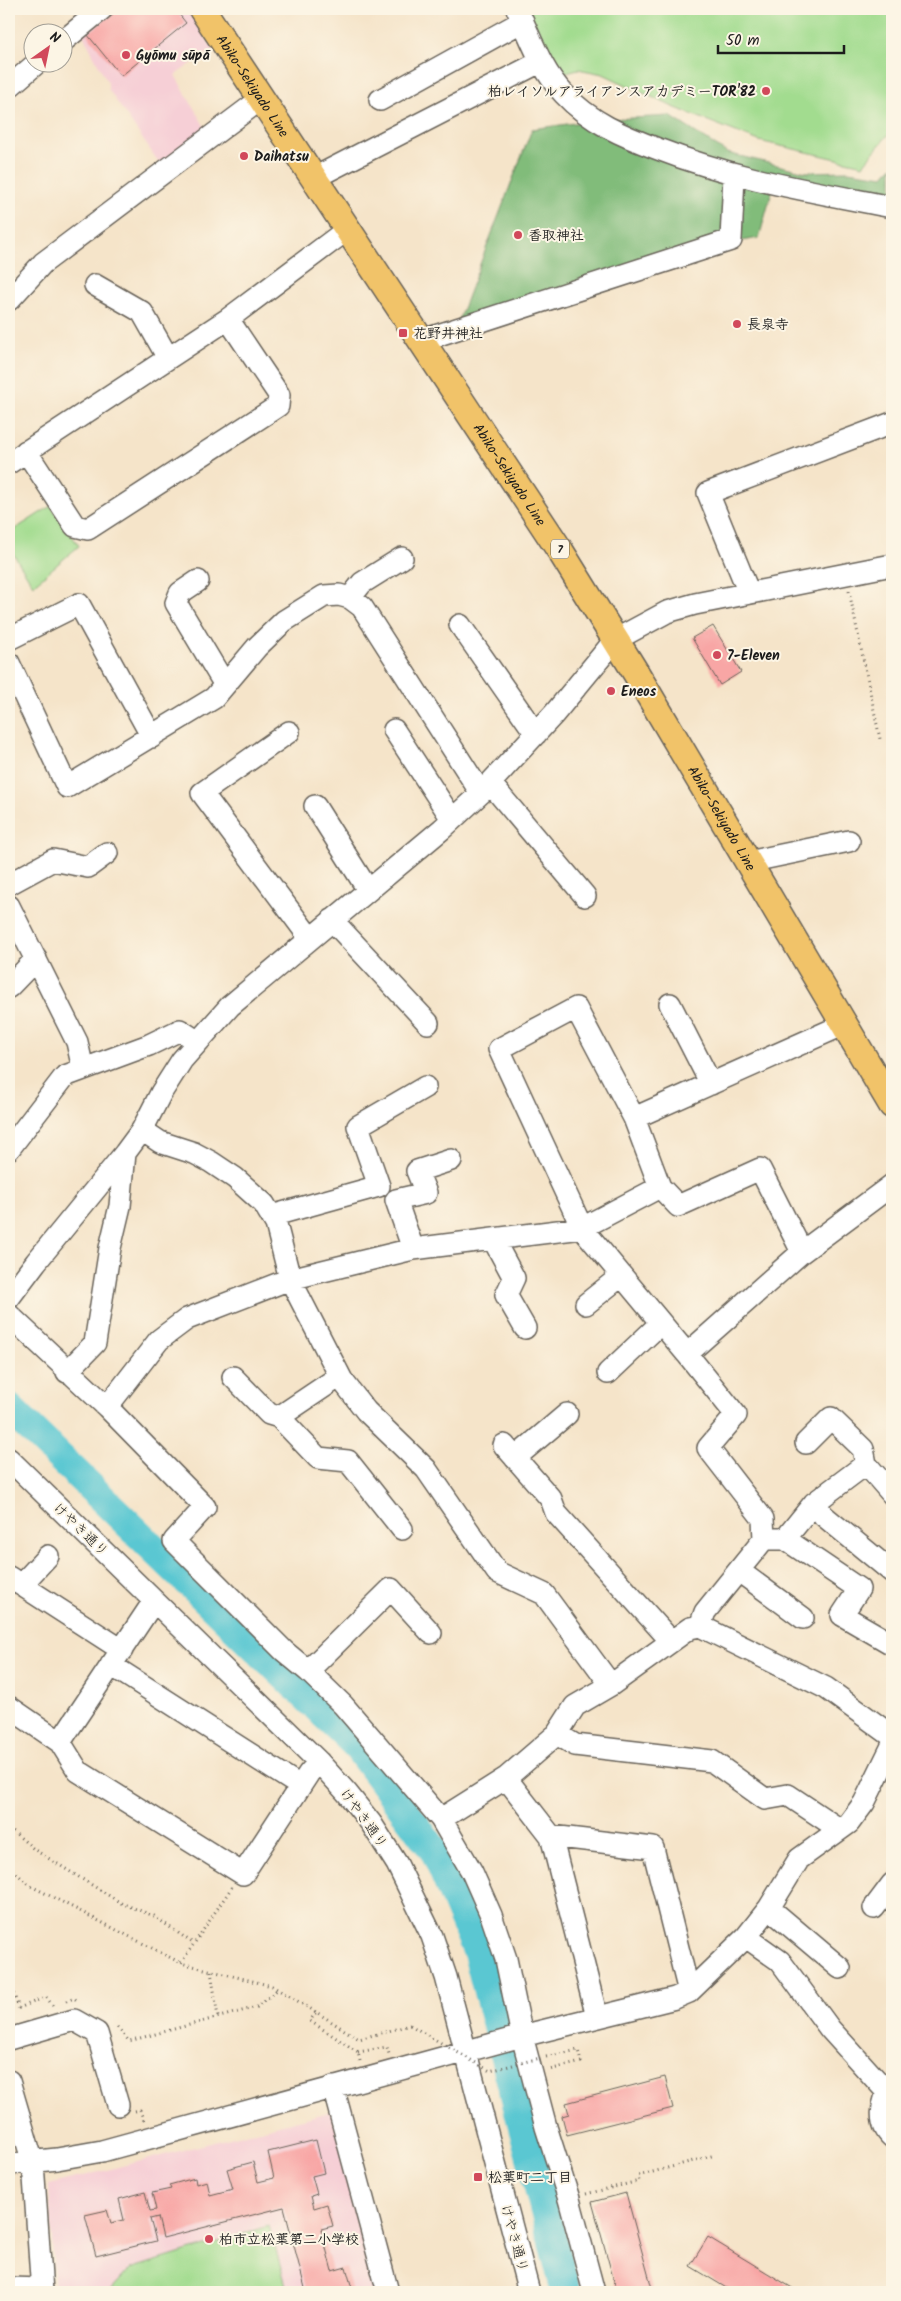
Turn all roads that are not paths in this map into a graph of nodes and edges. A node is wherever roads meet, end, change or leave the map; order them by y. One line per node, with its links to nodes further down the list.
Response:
1 (102, 9): 4 (street)
2 (202, 9): 8 (main road, Abiko-Sekiyado Line / 7)
3 (520, 15): 5 (street); 9 (street)
4 (72, 34)
5 (540, 62): 10 (street); 11 (street)
6 (26, 72): 7 (street)
7 (9, 87)
8 (261, 99): 11 (main road, Abiko-Sekiyado Line / 7); 15 (street)
9 (380, 100)
10 (734, 176): 12 (street); 17 (street)
11 (314, 178): 13 (main road, Abiko-Sekiyado Line / 7)
12 (892, 207)
13 (348, 229): 16 (street); 17 (main road, Abiko-Sekiyado Line / 7)
14 (95, 285): 18 (street)
15 (9, 300)
16 (228, 319): 18 (street); 20 (street)
17 (423, 342): 29 (main road, Abiko-Sekiyado Line / 7)
18 (168, 358): 20 (street)
19 (892, 423): 25 (street)
20 (26, 451): 21 (street)
21 (9, 463)
22 (402, 558): 26 (street)
23 (892, 565): 25 (street)
24 (198, 581): 31 (street)
25 (750, 593): 29 (street)
26 (350, 598): 31 (street); 36 (street)
27 (460, 625): 34 (street)
28 (9, 639): 35 (street)
29 (615, 640): 34 (street); 41 (main road, Abiko-Sekiyado Line / 7)
30 (9, 663): 35 (street)
31 (225, 685): 35 (street)
32 (394, 730): 38 (street)
33 (289, 732): 47 (street)
34 (536, 734): 36 (street)
35 (152, 737)
36 (485, 788): 38 (street); 44 (street)
37 (315, 806): 43 (street)
38 (452, 819): 43 (street)
39 (849, 841): 41 (street)
40 (107, 853): 42 (street)
41 (748, 862): 52 (main road, Abiko-Sekiyado Line / 7)
42 (9, 884)
43 (368, 890): 46 (street)
44 (585, 896)
45 (9, 906): 48 (street)
46 (332, 920): 47 (street); 51 (street)
47 (310, 938): 53 (street)
48 (36, 959): 49 (street); 54 (street)
49 (9, 987)
50 (670, 1004): 55 (street)
51 (428, 1023)
52 (845, 1024): 55 (street); 57 (main road, Abiko-Sekiyado Line / 7)
53 (197, 1041): 54 (street); 59 (street)
54 (83, 1069): 60 (street)
55 (711, 1084): 58 (street)
56 (425, 1087): 65 (street)
57 (892, 1105)
58 (634, 1118): 64 (street); 66 (street)
59 (142, 1130): 61 (street); 65 (street)
60 (9, 1149)
61 (125, 1153): 72 (street); 78 (street)
62 (451, 1160): 68 (street)
63 (892, 1185): 69 (street)
64 (660, 1188): 66 (street); 69 (street)
65 (271, 1216): 71 (street)
66 (582, 1228): 67 (street); 70 (street)
67 (493, 1239): 68 (street); 76 (street)
68 (413, 1249): 71 (street)
69 (802, 1252): 77 (street)
70 (622, 1276): 73 (street); 75 (street)
71 (290, 1279): 80 (street); 82 (street)
72 (9, 1298)
73 (586, 1304)
74 (9, 1315): 78 (street)
75 (661, 1323): 77 (street); 79 (street)
76 (525, 1328)
77 (687, 1354): 92 (street)
78 (67, 1372): 82 (street)
79 (608, 1374)
80 (340, 1376): 84 (street); 105 (street)
81 (233, 1377): 84 (street)
82 (107, 1407): 104 (street)
83 (567, 1414): 101 (street)
84 (279, 1417): 90 (street)
85 (806, 1443): 87 (street)
86 (9, 1458): 97 (street, けやき通り)
87 (866, 1464): 88 (street); 89 (street)
88 (892, 1494)
89 (814, 1503): 91 (street); 95 (street)
90 (402, 1529)
91 (785, 1538): 92 (street); 102 (street)
92 (764, 1539): 94 (street)
93 (48, 1556): 96 (street)
94 (739, 1571): 98 (street); 99 (street)
95 (892, 1572)
96 (15, 1580): 103 (street)
97 (154, 1601): 103 (street); 111 (street, けやき通り)
98 (803, 1618)
99 (700, 1626): 101 (street); 108 (street)
100 (431, 1633): 104 (street)
101 (671, 1641): 105 (street)
102 (892, 1644)
103 (117, 1657): 109 (street); 113 (street)
104 (308, 1671): 114 (street)
105 (610, 1685): 107 (street)
106 (9, 1707): 109 (street)
107 (558, 1734): 112 (street); 115 (street)
108 (892, 1736)
109 (60, 1742): 113 (street)
110 (892, 1746): 115 (street)
111 (319, 1762): 113 (street); 126 (street, けやき通り)
112 (506, 1778): 114 (street); 116 (street)
113 (300, 1786)
114 (441, 1819): 124 (street)
115 (839, 1829): 118 (street)
116 (552, 1836): 122 (street); 123 (street)
117 (892, 1884): 119 (street)
118 (769, 1908): 120 (street); 121 (street)
119 (874, 1908)
120 (746, 1937): 122 (street); 129 (street)
121 (840, 1968)
122 (689, 1992): 123 (street)
123 (597, 2017): 124 (street)
124 (518, 2037): 126 (street); 139 (street)
125 (9, 2039): 130 (street)
126 (475, 2050): 128 (street); 138 (street, けやき通り)
127 (9, 2081): 131 (street)
128 (333, 2087): 133 (street); 137 (street)
129 (890, 2090): 132 (street)
130 (118, 2105)
131 (15, 2126): 133 (street)
132 (892, 2137)
133 (33, 2163): 134 (street); 136 (street)
134 (9, 2164)
135 (9, 2288): 136 (street)
136 (42, 2290)
137 (388, 2292)
138 (529, 2292)
139 (594, 2292)

